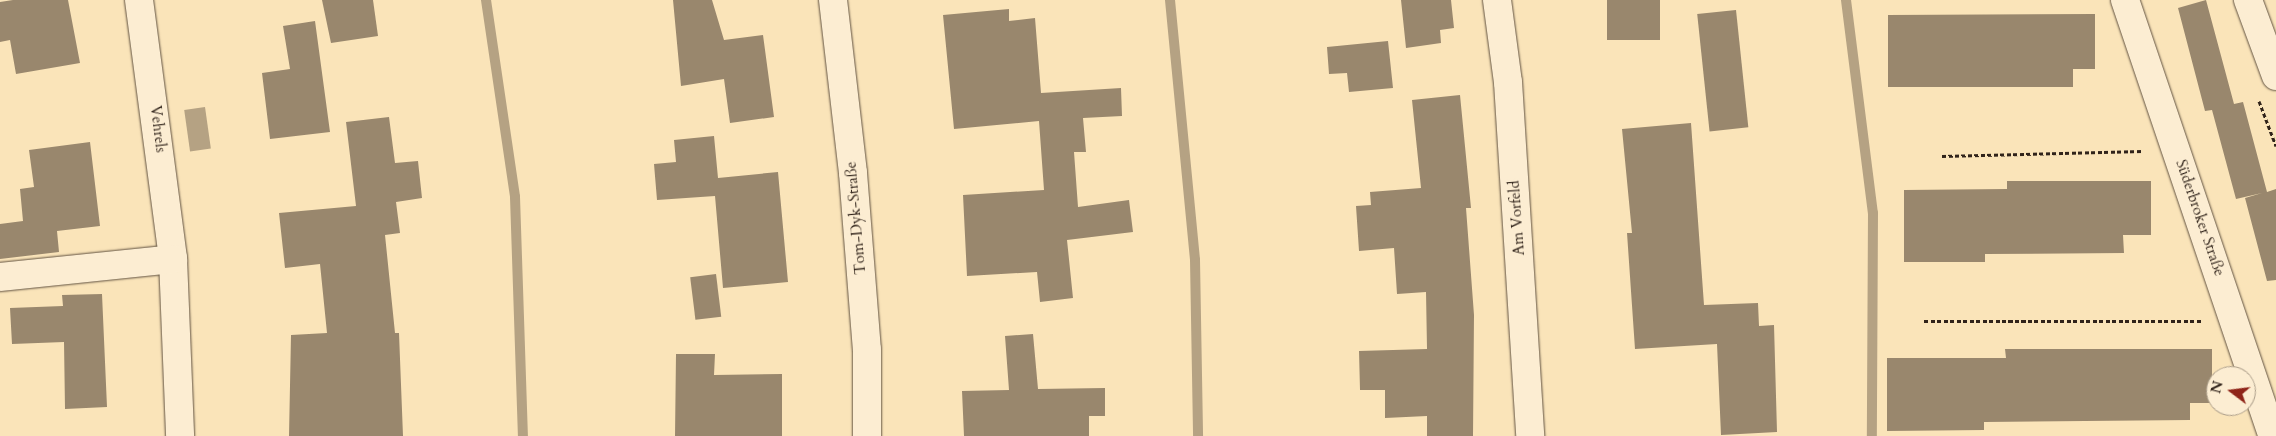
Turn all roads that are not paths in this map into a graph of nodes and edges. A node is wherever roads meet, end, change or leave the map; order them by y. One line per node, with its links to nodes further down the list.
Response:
1 (139, 0): 7 (street, Vehrels)
2 (833, 0): 10 (street, Tom-Dyk-Straße)
3 (1497, 0): 11 (street, Am Vorfeld)
4 (2125, 0): 12 (street, Süderbroker Straße)
5 (2248, 0): 6 (street)
6 (2276, 76)
7 (173, 259): 8 (street); 9 (street, Vehrels)
8 (0, 277)
9 (180, 436)
10 (867, 436)
11 (1530, 436)
12 (2273, 436)

